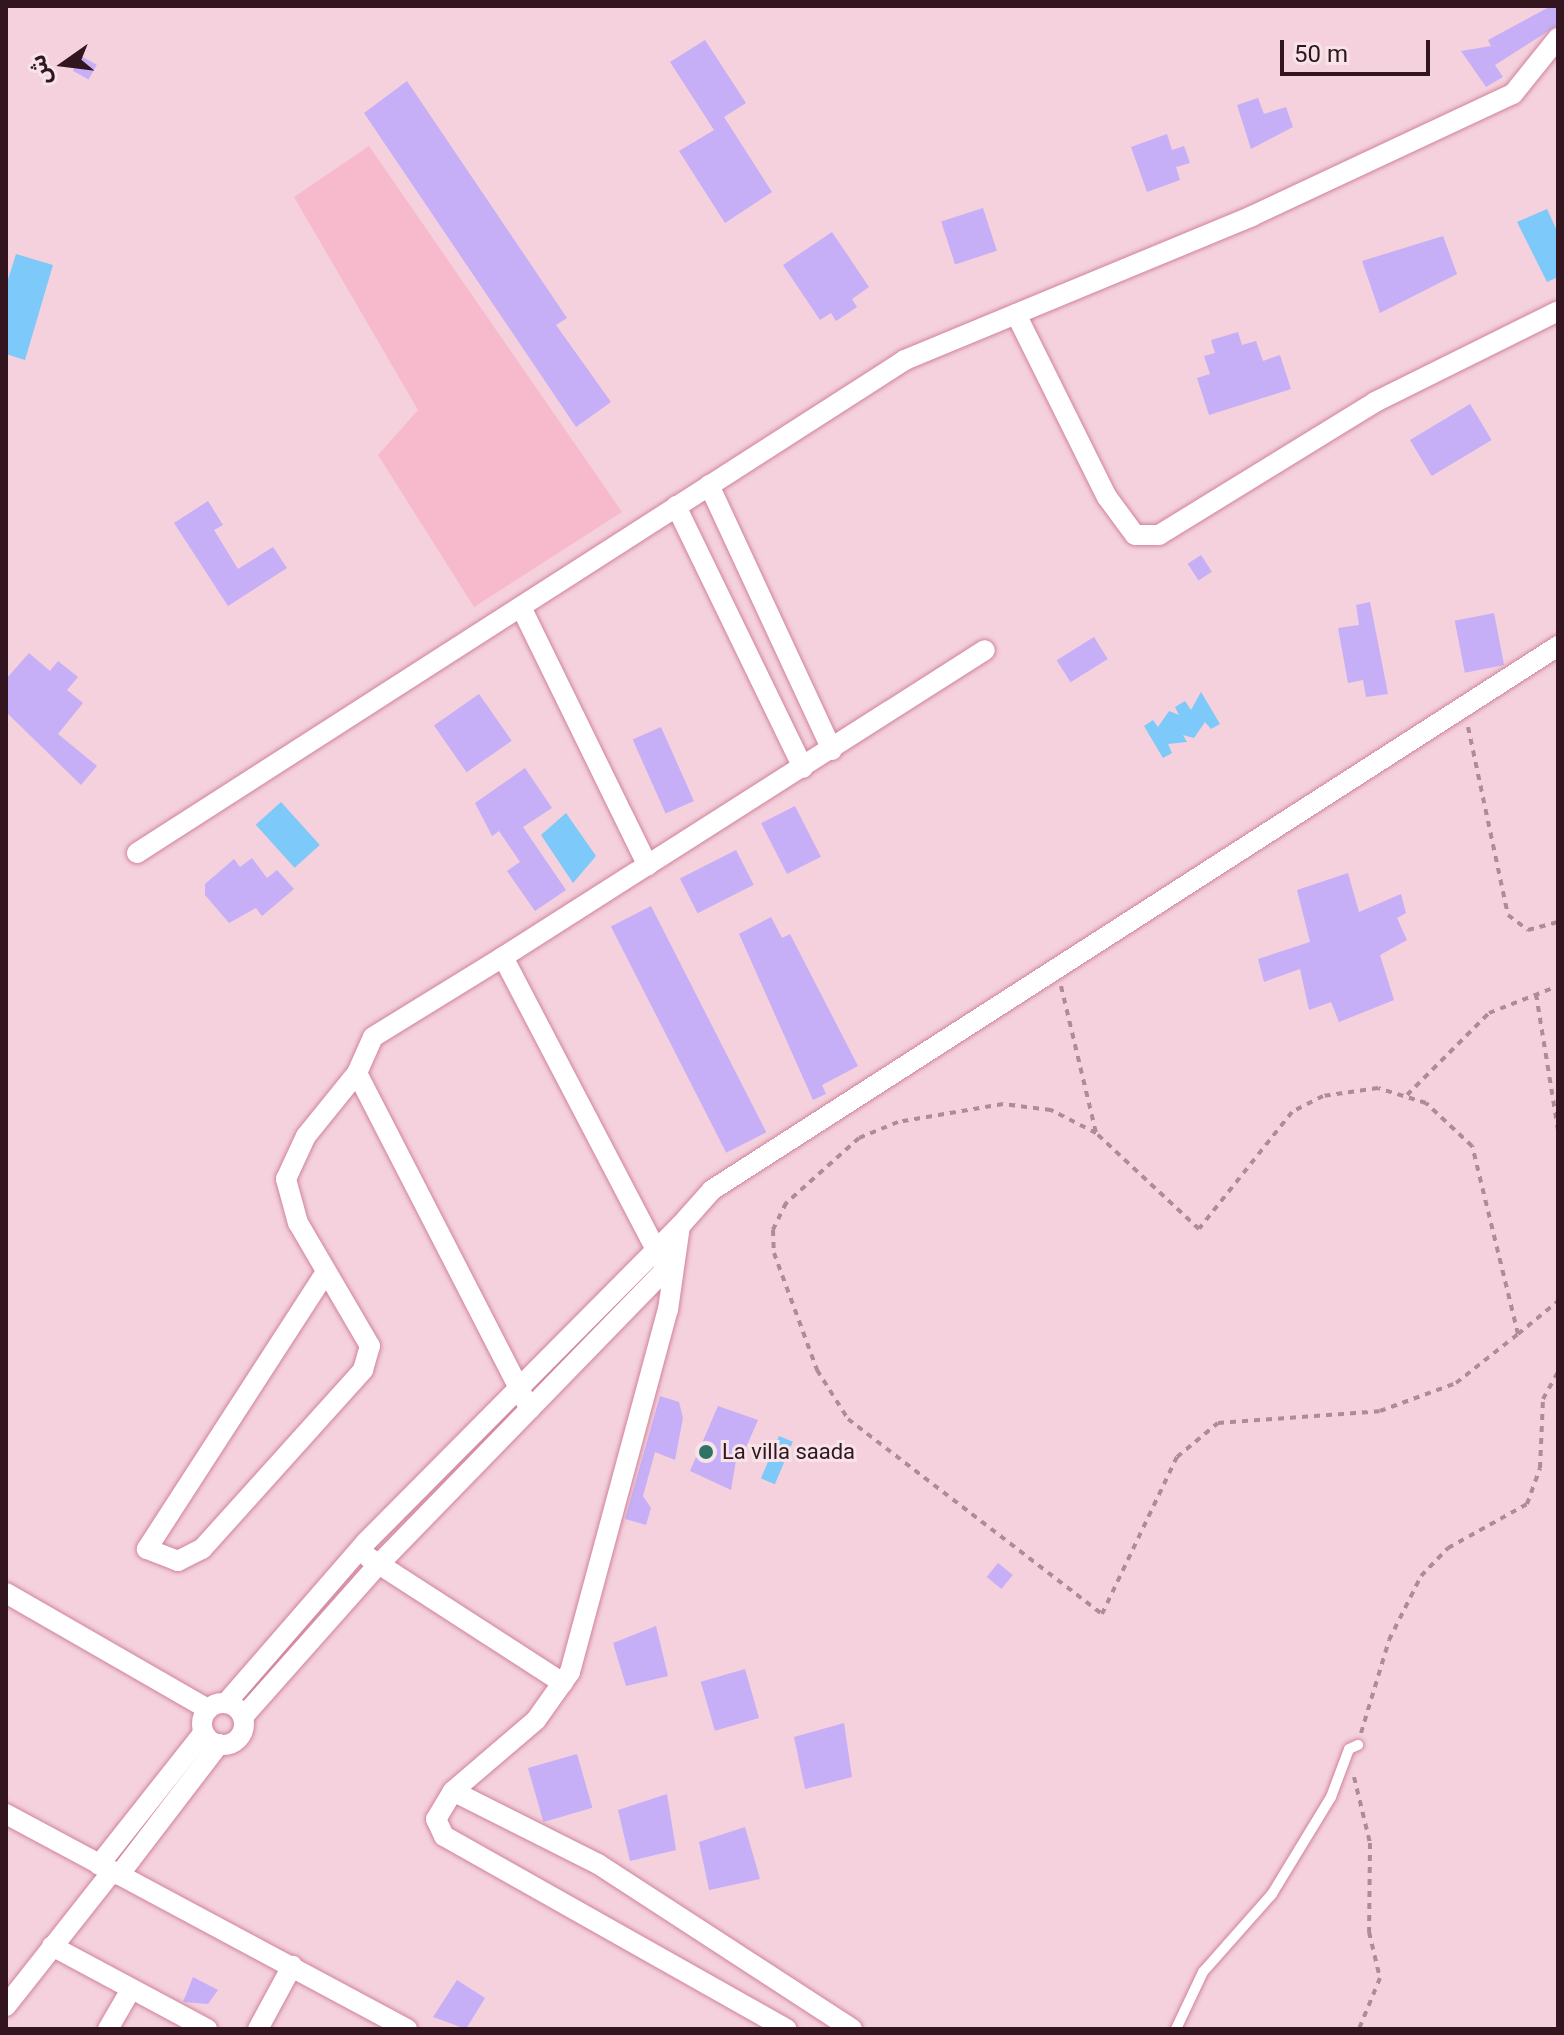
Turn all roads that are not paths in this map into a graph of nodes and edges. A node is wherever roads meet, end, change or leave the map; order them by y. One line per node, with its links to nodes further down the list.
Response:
1 (1558, 38): 3 (street)
2 (1558, 311): 3 (street)
3 (1016, 314): 4 (street)
4 (709, 485): 5 (street); 8 (street)
5 (676, 506): 6 (street); 10 (street)
6 (521, 607): 13 (street); 14 (street)
7 (1558, 646): 17 (street)
8 (787, 647): 10 (street); 11 (street)
9 (985, 650): 11 (street)
10 (758, 668): 12 (street)
11 (832, 750): 12 (street)
12 (803, 768): 14 (street)
13 (137, 853)
14 (648, 866): 15 (street)
15 (503, 957): 16 (street); 17 (street)
16 (357, 1073): 18 (street); 19 (street)
17 (666, 1259): 19 (street); 20 (street); 24 (street)
18 (326, 1272): 18 (street)
19 (518, 1386): 20 (street); 21 (street)
20 (530, 1409): 22 (street)
21 (358, 1552): 22 (street); 25 (street)
22 (379, 1564): 24 (street); 25 (street)
23 (6, 1593): 25 (street)
24 (563, 1683): 28 (street)
25 (226, 1710): 26 (street); 26 (street)
26 (212, 1738): 30 (street)
27 (1358, 1745): 41 (lane)
28 (453, 1791): 39 (street); 40 (street)
29 (6, 1814): 30 (street)
30 (110, 1871): 31 (street); 32 (street)
31 (52, 1946): 33 (street); 34 (street)
32 (292, 1966): 37 (street); 38 (street)
33 (130, 1991): 35 (street); 36 (street)
34 (6, 2006)
35 (108, 2029)
36 (207, 2029)
37 (258, 2029)
38 (407, 2029)
39 (786, 2029)
40 (852, 2029)
41 (1176, 2029)

